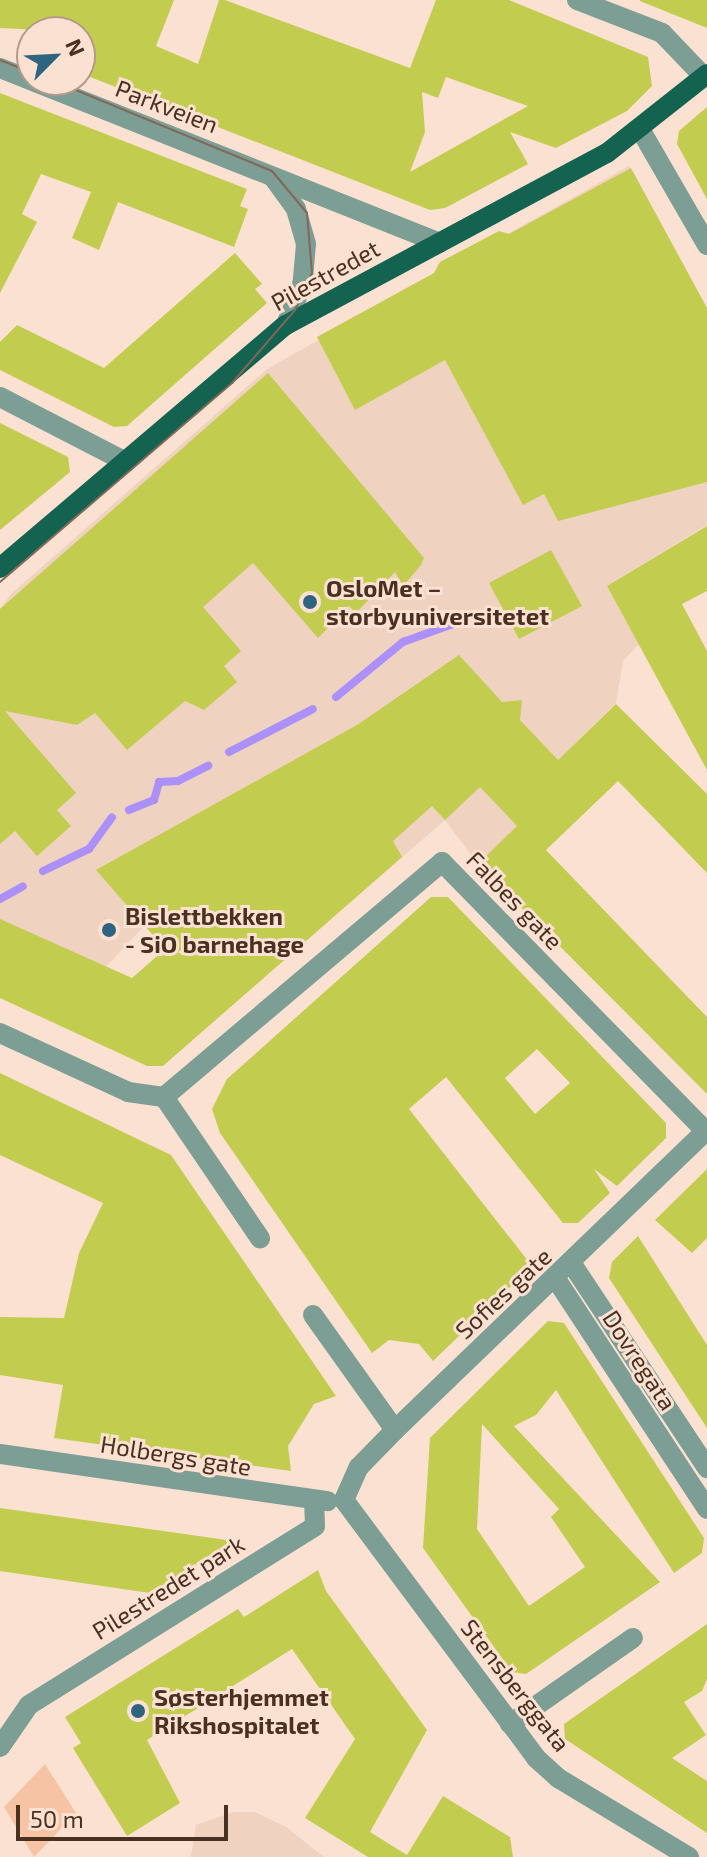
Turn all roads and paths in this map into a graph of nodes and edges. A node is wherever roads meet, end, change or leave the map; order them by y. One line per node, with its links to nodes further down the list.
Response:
1 (577, 0): 3 (street)
2 (0, 68): 5 (street, Parkveien)
3 (705, 75): 4 (main road, Pilestredet)
4 (640, 129): 6 (main road, Pilestredet); 7 (street)
5 (270, 174): 6 (street, Parkveien); 8 (street)
6 (439, 243): 8 (main road, Pilestredet)
7 (707, 245)
8 (286, 325): 10 (main road, Pilestredet)
9 (0, 397): 10 (street)
10 (126, 462): 11 (main road, Pilestredet)
11 (0, 568)
12 (0, 1033): 13 (street)
13 (164, 1097): 14 (street, Falbes gate); 15 (street)
14 (706, 1131): 16 (street, Sofies gate)
15 (260, 1238)
16 (572, 1264): 17 (street, Sofies gate); 21 (street, Dovregata)
17 (556, 1279): 19 (street, Sofies gate); 24 (street, Dovregata)
18 (313, 1315): 19 (street)
19 (395, 1430): 22 (street, Sofies gate)
20 (0, 1454): 23 (street, Holbergs gate)
21 (707, 1468)
22 (344, 1500): 23 (street, Holbergs gate); 28 (street, Stensberggata)
23 (314, 1502): 26 (street, Pilestredet park)
24 (707, 1509)
25 (633, 1638): 28 (street)
26 (29, 1705): 27 (street, Pilestredet park); 29 (street, Pilestredet park)
27 (0, 1711)
28 (510, 1724): 30 (street, Stensberggata)
29 (0, 1747)
30 (689, 1857)

